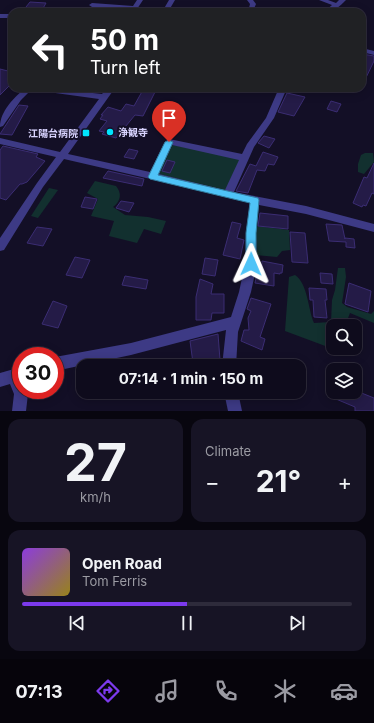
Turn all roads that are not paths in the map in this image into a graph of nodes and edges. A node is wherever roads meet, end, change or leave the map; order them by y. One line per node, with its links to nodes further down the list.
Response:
1 (140, 0): 5 (street)
2 (322, 0): 4 (street)
3 (330, 0): 4 (street)
4 (340, 3)
5 (92, 5)
6 (25, 92): 11 (street)
7 (64, 92): 10 (street)
8 (108, 92): 10 (street)
9 (281, 92): 14 (street)
10 (104, 97): 13 (street)
11 (0, 124)
12 (0, 141): 13 (street)
13 (62, 155): 15 (street); 19 (street)
14 (244, 158): 15 (street); 16 (street)
15 (153, 177): 16 (street)
16 (228, 194): 17 (street)
17 (255, 200): 18 (street); 20 (street)
18 (374, 228)
19 (0, 247)
20 (234, 322): 21 (street); 22 (street)
21 (229, 359)
22 (64, 362)
23 (11, 376): 25 (street)
24 (232, 399): 26 (street)
25 (19, 411)
26 (235, 411)

